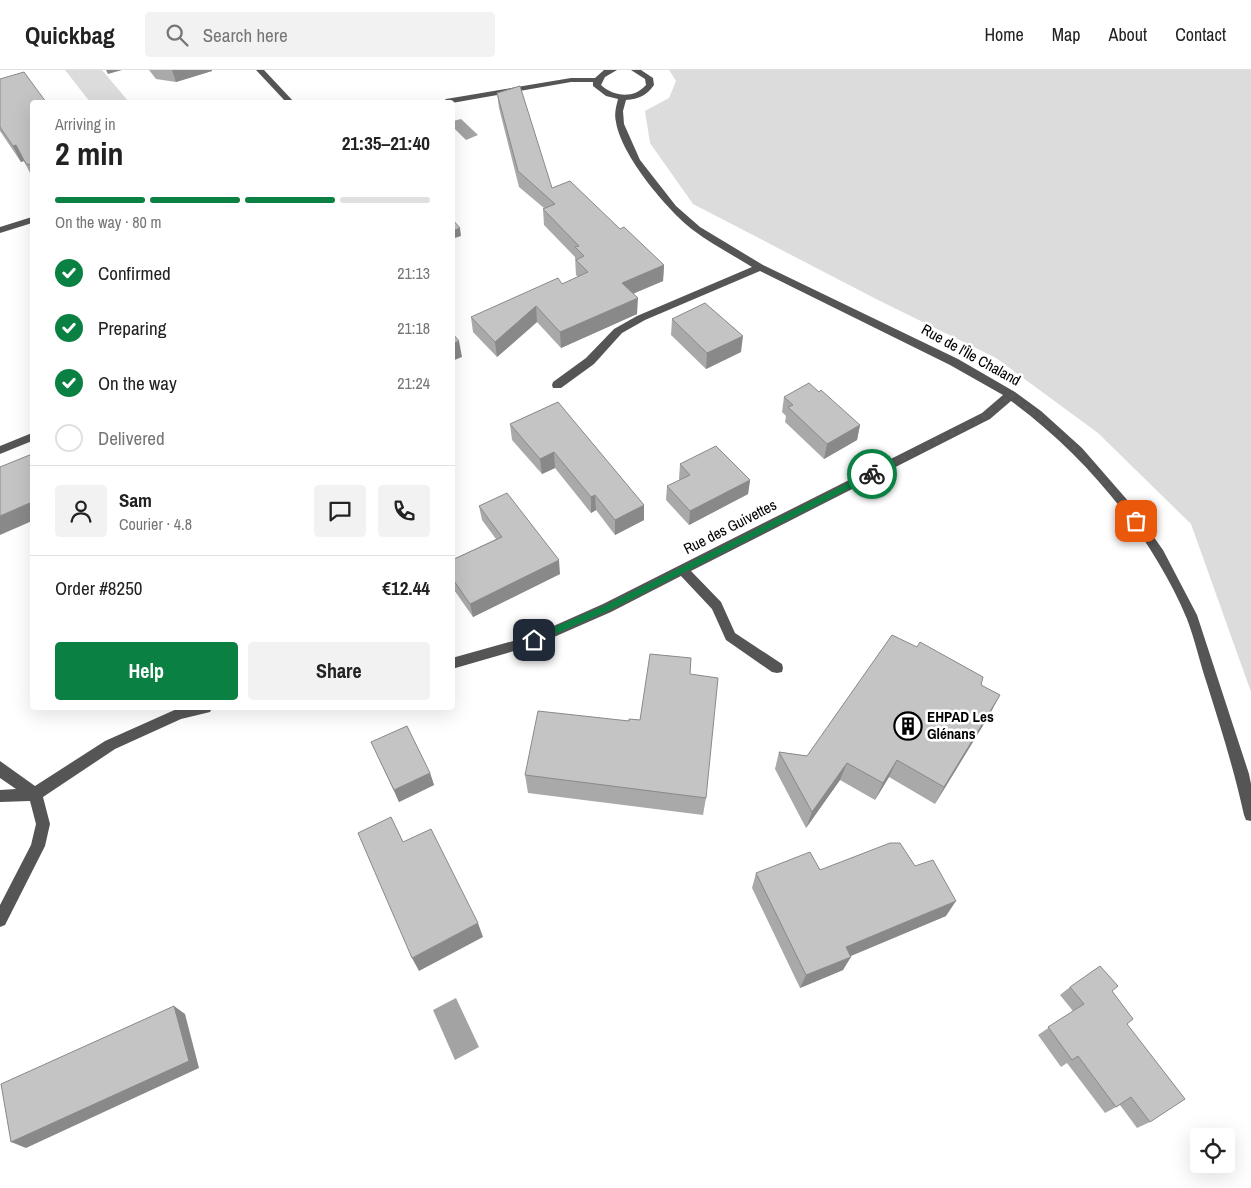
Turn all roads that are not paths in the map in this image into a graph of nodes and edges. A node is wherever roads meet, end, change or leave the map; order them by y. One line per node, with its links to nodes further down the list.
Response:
1 (260, 70): 6 (street)
2 (613, 70): 4 (street)
3 (635, 70): 5 (street)
4 (597, 80): 5 (street); 7 (street)
5 (623, 97): 10 (street, Rue de l'Île Chaland)
6 (288, 100)
7 (455, 100)
8 (30, 220): 9 (street)
9 (2, 226)
10 (760, 267): 11 (street); 12 (street, Rue de l'Île Chaland)
11 (557, 385)
12 (1012, 395): 15 (street, Rue des Guivettes); 22 (street, Rue de l'Île Chaland)
13 (30, 438): 14 (street)
14 (0, 450)
15 (683, 570): 16 (street, Rue des Guivettes); 17 (street)
16 (455, 663)
17 (777, 668)
18 (196, 710): 20 (street)
19 (0, 767): 20 (street)
20 (35, 794): 21 (street); 23 (street)
21 (0, 796)
22 (1251, 815)
23 (0, 920)

